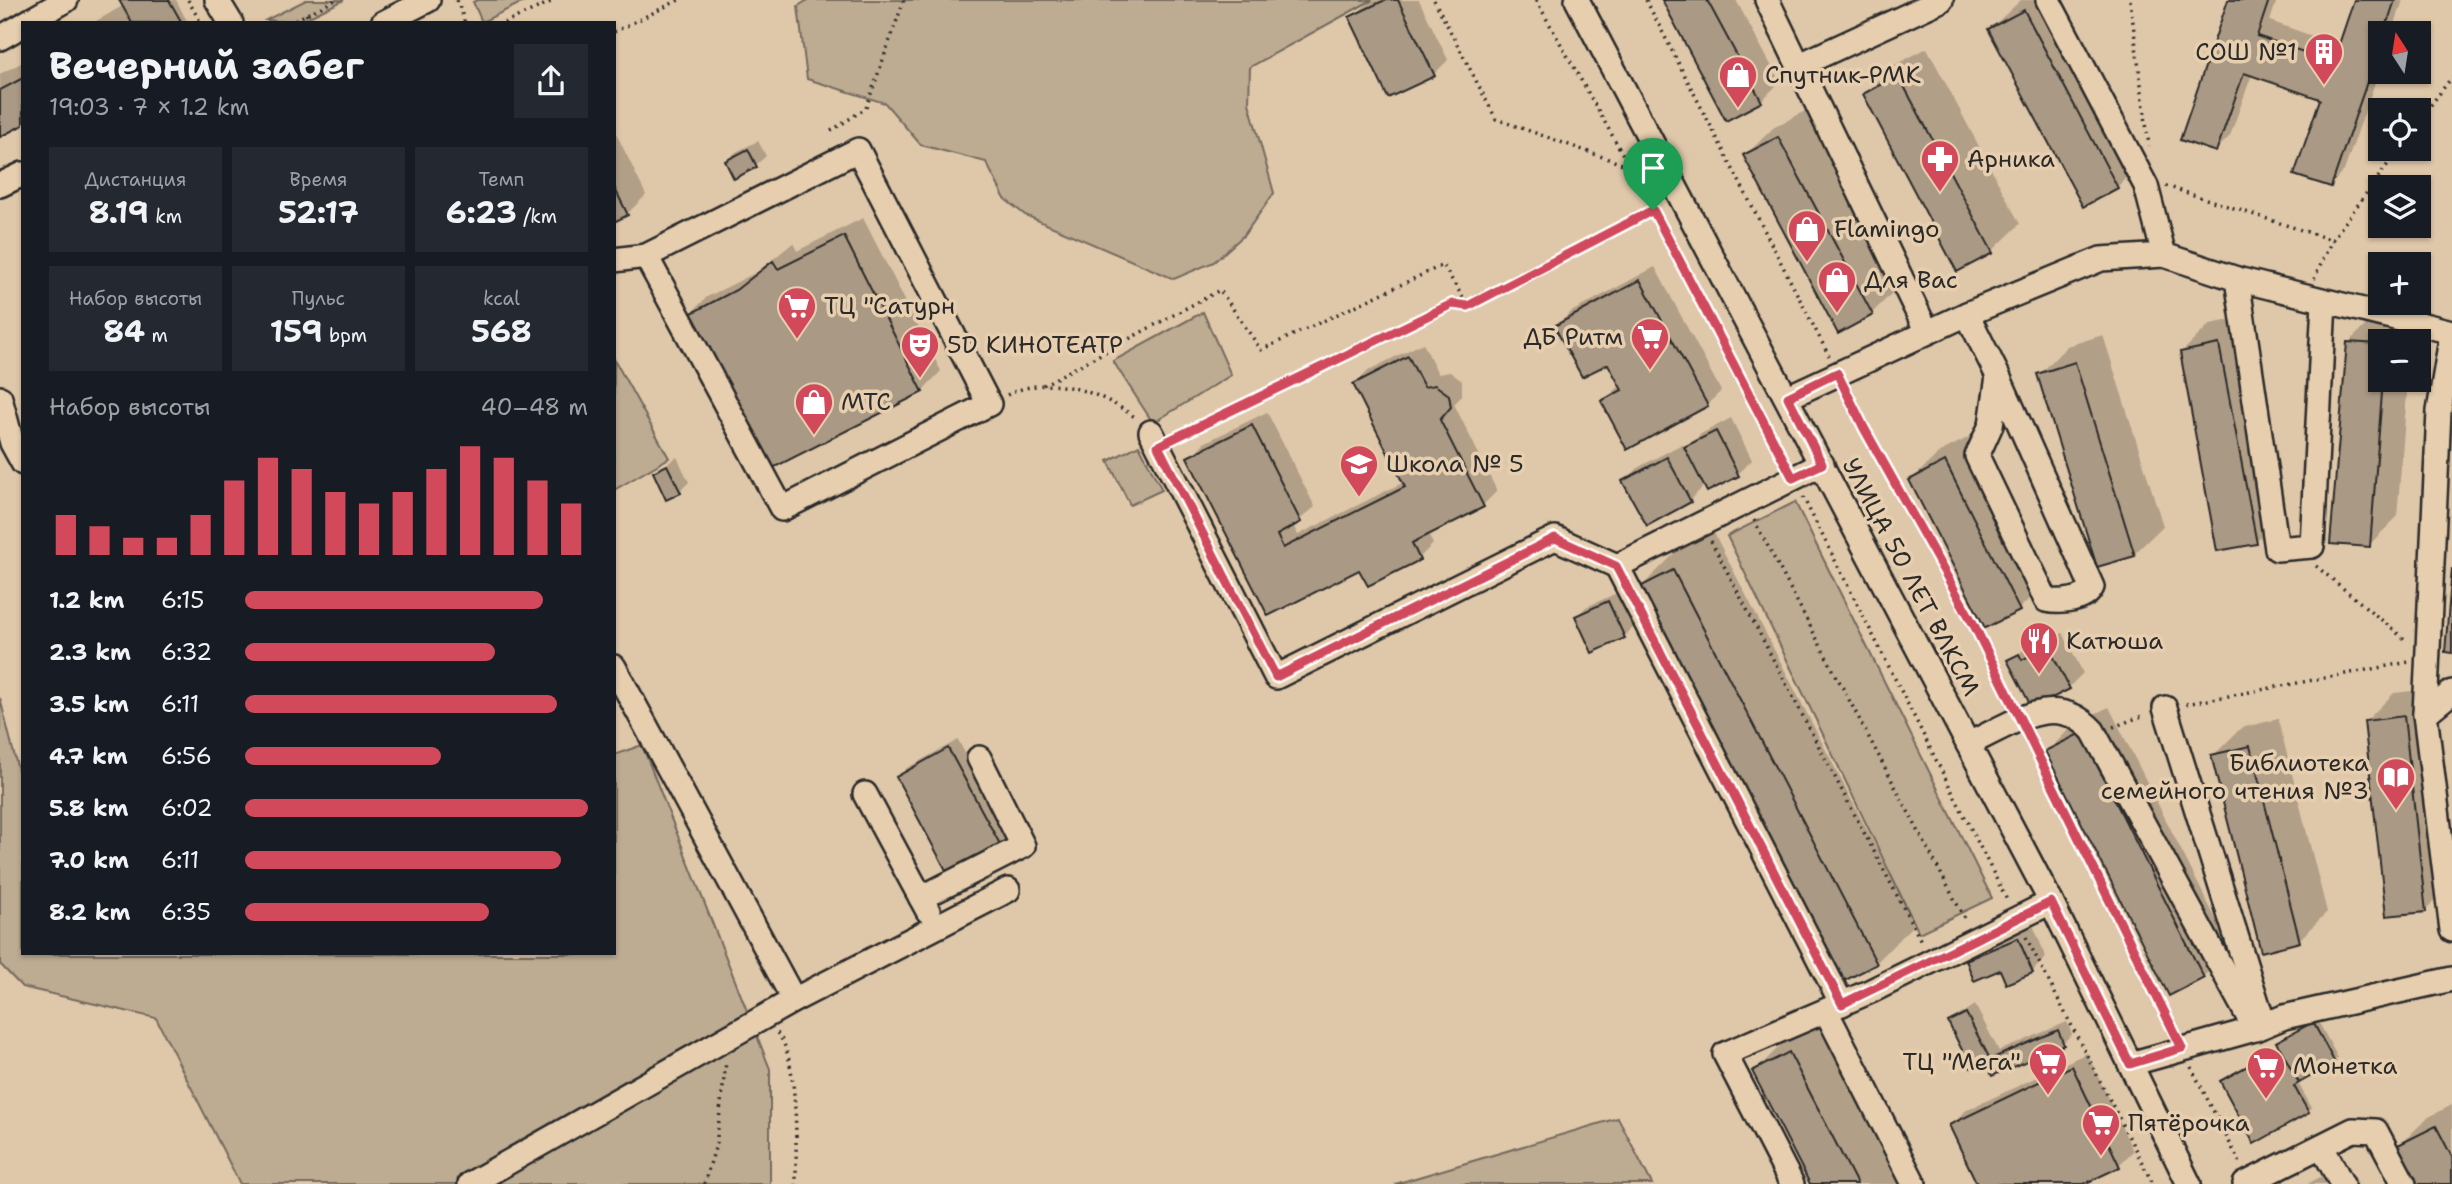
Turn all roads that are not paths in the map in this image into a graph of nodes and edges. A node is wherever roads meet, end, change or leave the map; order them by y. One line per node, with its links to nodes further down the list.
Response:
1 (66, 0): 8 (street)
2 (217, 0): 9 (street)
3 (428, 0): 10 (street)
4 (1577, 0): 25 (street, УЛИЦА 50 ЛЕТ ВЛКСМ)
5 (1767, 0): 13 (street)
6 (1941, 0): 13 (street)
7 (2048, 0): 16 (street)
8 (30, 21)
9 (230, 21)
10 (387, 21)
11 (21, 26): 12 (street)
12 (0, 38)
13 (1800, 65): 22 (street)
14 (21, 175): 15 (street)
15 (0, 185)
16 (2164, 255): 19 (street); 21 (street)
17 (646, 256): 17 (street); 18 (street)
18 (616, 260)
19 (2236, 279): 20 (street); 20 (street)
20 (2315, 299): 23 (street)
21 (1967, 314): 22 (street); 24 (street)
22 (1927, 332): 25 (street)
23 (2452, 333): 34 (street)
24 (1998, 376): 24 (street)
25 (1788, 397): 29 (street, УЛИЦА 50 ЛЕТ ВЛКСМ)
26 (0, 398): 28 (street)
27 (1154, 439): 30 (street)
28 (21, 459)
29 (1822, 464): 30 (street); 35 (street, УЛИЦА 50 ЛЕТ ВЛКСМ)
30 (1616, 566): 45 (street)
31 (616, 671): 44 (street)
32 (2452, 692): 34 (street)
33 (2165, 708): 46 (street)
34 (2425, 714): 42 (street)
35 (1968, 744): 40 (street, УЛИЦА 50 ЛЕТ ВЛКСМ); 46 (street)
36 (979, 758): 39 (street)
37 (865, 794): 39 (street)
38 (1008, 890): 41 (street)
39 (920, 898): 41 (street)
40 (2051, 902): 45 (street); 47 (street, УЛИЦА 50 ЛЕТ ВЛКСМ)
41 (936, 927): 44 (street)
42 (2452, 930)
43 (2452, 979): 46 (street)
44 (794, 1000): 50 (street)
45 (1834, 1008): 51 (street); 52 (street)
46 (2259, 1027): 47 (street)
47 (2130, 1064): 53 (street, УЛИЦА 50 ЛЕТ ВЛКСМ)
48 (2322, 1147): 49 (street); 54 (street); 55 (street)
49 (2245, 1178)
50 (470, 1184)
51 (1792, 1184)
52 (1914, 1184)
53 (2189, 1184)
54 (2342, 1184)
55 (2404, 1184)

